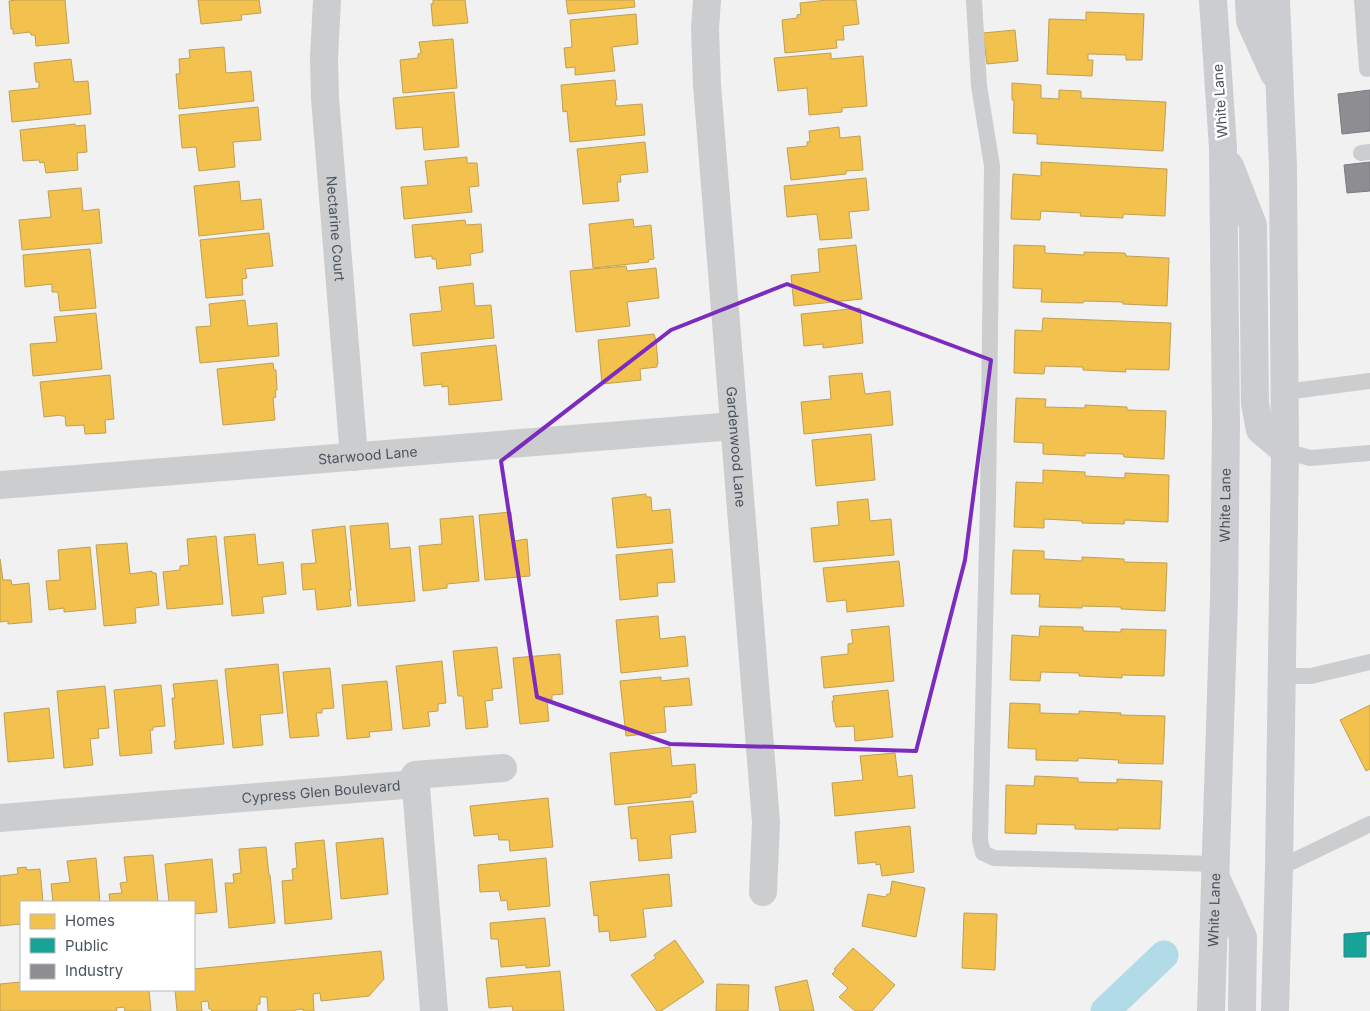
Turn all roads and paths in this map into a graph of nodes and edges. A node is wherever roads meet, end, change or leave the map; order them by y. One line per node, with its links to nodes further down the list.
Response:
1 (327, 0): 16 (street, Nectarine Court)
2 (706, 0): 13 (street, Gardenwood Lane)
3 (974, 0): 25 (lane)
4 (1213, 0): 10 (main road, White Lane)
5 (1249, 0): 9 (main road)
6 (1276, 0): 9 (main road)
7 (1362, 0): 8 (lane)
8 (1368, 69)
9 (1279, 84): 12 (main road)
10 (1223, 148): 14 (main road); 25 (main road, White Lane)
11 (1370, 381): 12 (lane)
12 (1285, 392): 14 (main road)
13 (734, 426): 16 (street, Starwood Lane); 26 (street, Gardenwood Lane)
14 (1285, 451): 15 (lane); 19 (main road)
15 (1370, 453)
16 (354, 457): 17 (street, Starwood Lane)
17 (0, 486)
18 (1370, 662): 19 (lane)
19 (1281, 676): 24 (main road)
20 (504, 768): 21 (street)
21 (416, 784): 22 (street, Cypress Glen Boulevard); 27 (street, Cypress Glen Boulevard)
22 (0, 818)
23 (1370, 824): 24 (lane)
24 (1279, 868): 30 (main road)
25 (1216, 870): 28 (main road, White Lane); 29 (main road)
26 (763, 892)
27 (434, 1011)
28 (1211, 1011)
29 (1242, 1011)
30 (1275, 1011)

